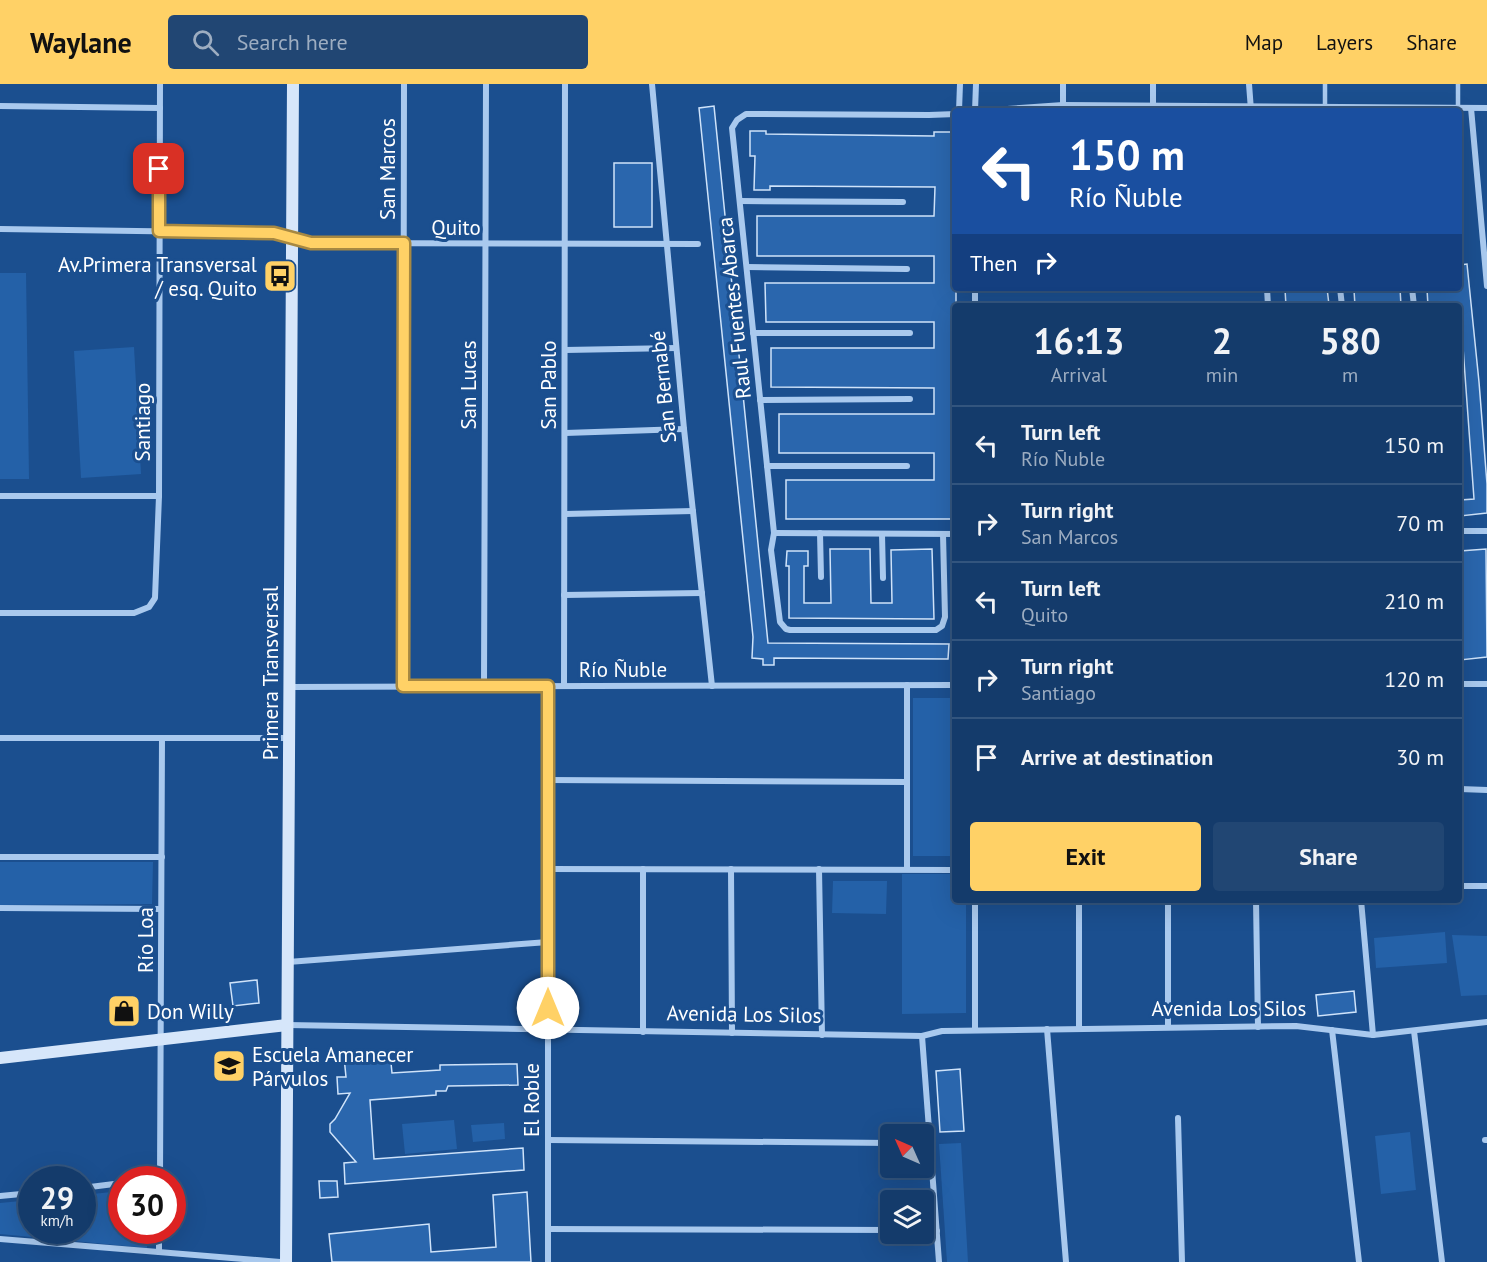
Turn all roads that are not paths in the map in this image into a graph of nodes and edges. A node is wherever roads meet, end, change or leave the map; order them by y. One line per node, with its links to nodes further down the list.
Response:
1 (160, 84): 17 (street, Santiago)
2 (293, 84): 32 (main road, Primera Transversal)
3 (404, 84): 33 (street, San Marcos)
4 (486, 84): 34 (street, San Lucas)
5 (565, 84): 35 (street, San Pablo)
6 (652, 84): 36 (street, San Bernabé)
7 (960, 84): 18 (street)
8 (976, 84): 19 (street)
9 (1064, 84): 14 (street)
10 (1153, 84): 15 (street)
11 (1248, 84): 22 (street)
12 (1325, 84): 23 (lane)
13 (1458, 84): 24 (lane)
14 (1063, 105): 15 (street); 20 (street)
15 (1153, 105): 21 (street)
16 (0, 106): 17 (street)
17 (160, 108): 31 (street, Santiago)
18 (959, 108)
19 (976, 108)
20 (1020, 108)
21 (1226, 108)
22 (1251, 108)
23 (1325, 108)
24 (1458, 108): 25 (street)
25 (1471, 108): 26 (street); 40 (street)
26 (1487, 108)
27 (952, 114): 28 (street, Raul Fuentes Abarca)
28 (740, 201): 29 (street); 38 (street, Raul Fuentes Abarca)
29 (903, 202)
30 (0, 229): 31 (street, Quito)
31 (159, 231): 32 (street, Quito); 52 (street, Santiago)
32 (293, 238): 33 (street, Quito); 76 (main road, Primera Transversal)
33 (404, 243): 34 (street, Quito); 71 (street, San Marcos)
34 (485, 243): 35 (street, Quito); 72 (street, San Lucas)
35 (565, 244): 36 (street, Quito); 44 (street, San Pablo)
36 (666, 244): 37 (street, Quito); 43 (street, San Bernabé)
37 (698, 244)
38 (747, 267): 39 (street); 41 (street, Raul Fuentes Abarca)
39 (908, 269)
40 (1487, 286)
41 (753, 333): 42 (street); 46 (street, Raul Fuentes Abarca)
42 (910, 333)
43 (676, 348): 44 (street); 47 (street, San Bernabé)
44 (565, 350): 48 (street, San Pablo)
45 (910, 399): 46 (street)
46 (760, 400): 49 (street, Raul Fuentes Abarca)
47 (684, 429): 48 (street); 53 (street, San Bernabé)
48 (565, 433): 54 (street, San Pablo)
49 (767, 466): 50 (street); 57 (street, Raul Fuentes Abarca)
50 (907, 466)
51 (0, 496): 52 (street)
52 (159, 496): 66 (street, Santiago)
53 (693, 511): 54 (street); 64 (street, San Bernabé)
54 (564, 514): 65 (street, San Pablo)
55 (1462, 531): 56 (street)
56 (1487, 531)
57 (774, 533): 58 (street); 60 (street, Raul Fuentes Abarca)
58 (820, 533): 59 (street); 62 (street)
59 (882, 534): 60 (street); 63 (street)
60 (943, 534): 61 (street)
61 (952, 534)
62 (821, 577)
63 (883, 578)
64 (702, 593): 65 (street); 75 (street, San Bernabé)
65 (564, 595): 74 (street, San Pablo)
66 (0, 613)
67 (1462, 684): 68 (street)
68 (1487, 684)
69 (907, 685): 70 (street, Río Ñuble); 75 (street, Río Ñuble); 81 (street)
70 (952, 685)
71 (403, 686): 72 (street, Río Ñuble); 76 (street, Río Ñuble)
72 (484, 686): 73 (street, Río Ñuble)
73 (548, 686): 74 (street, Río Ñuble); 80 (street, El Roble)
74 (564, 686): 75 (street, Río Ñuble)
75 (712, 686)
76 (290, 687): 79 (main road, Primera Transversal)
77 (0, 738): 78 (street)
78 (162, 738): 79 (street); 85 (street, Río Loa)
79 (289, 738): 102 (main road, Primera Transversal)
80 (548, 780): 81 (street); 86 (street, El Roble)
81 (907, 782): 90 (street)
82 (1462, 789): 83 (street)
83 (1487, 789)
84 (0, 857): 85 (street)
85 (162, 857): 100 (street, Río Loa)
86 (548, 869): 87 (street); 101 (street, El Roble)
87 (643, 869): 88 (street); 113 (street)
88 (731, 869): 89 (street); 114 (street)
89 (819, 869): 90 (street); 115 (street)
90 (907, 869): 91 (street)
91 (952, 870)
92 (1462, 886): 93 (street)
93 (1487, 886)
94 (975, 903): 110 (street)
95 (1079, 903): 106 (street)
96 (1168, 903): 107 (street)
97 (1256, 903): 105 (street)
98 (1361, 903): 116 (street)
99 (0, 908): 100 (street)
100 (161, 909): 118 (street, Río Loa)
101 (548, 942): 102 (street); 109 (street, El Roble)
102 (288, 962): 104 (main road, Primera Transversal)
103 (1487, 1023): 112 (street, Avenida Los Silos)
104 (287, 1025): 109 (street, Avenida Los Silos); 118 (main road, Avenida Los Silos); 135 (main road, Primera Transversal)
105 (1258, 1027): 107 (street, Avenida Los Silos); 111 (street, Avenida Los Silos)
106 (1079, 1028): 107 (street, Avenida Los Silos); 108 (street, Avenida Los Silos)
107 (1168, 1028)
108 (1047, 1029): 110 (street, Avenida Los Silos); 138 (street)
109 (548, 1030): 113 (street, Avenida Los Silos); 122 (street, El Roble)
110 (975, 1030): 117 (street, Avenida Los Silos)
111 (1332, 1030): 116 (street, Avenida Los Silos); 140 (street)
112 (1414, 1031): 116 (street, Avenida Los Silos); 141 (street)
113 (643, 1032): 114 (street, Avenida Los Silos)
114 (732, 1033): 115 (street, Avenida Los Silos)
115 (822, 1035): 117 (street, Avenida Los Silos)
116 (1373, 1035)
117 (922, 1036): 121 (street)
118 (161, 1039): 119 (main road, Avenida Los Silos); 124 (street, Río Loa)
119 (0, 1058)
120 (1178, 1118): 139 (street)
121 (926, 1124)
122 (548, 1140): 123 (street); 128 (street, El Roble)
123 (880, 1143)
124 (160, 1166)
125 (931, 1178): 130 (street)
126 (18, 1194): 127 (street)
127 (0, 1196)
128 (548, 1229): 129 (street); 136 (street, El Roble)
129 (880, 1230)
130 (937, 1231): 137 (street)
131 (0, 1239): 133 (street)
132 (159, 1244): 133 (street)
133 (159, 1252): 134 (street)
134 (280, 1262)
135 (286, 1262)
136 (548, 1262)
137 (939, 1262)
138 (1066, 1262)
139 (1182, 1262)
140 (1359, 1262)
141 (1442, 1262)

